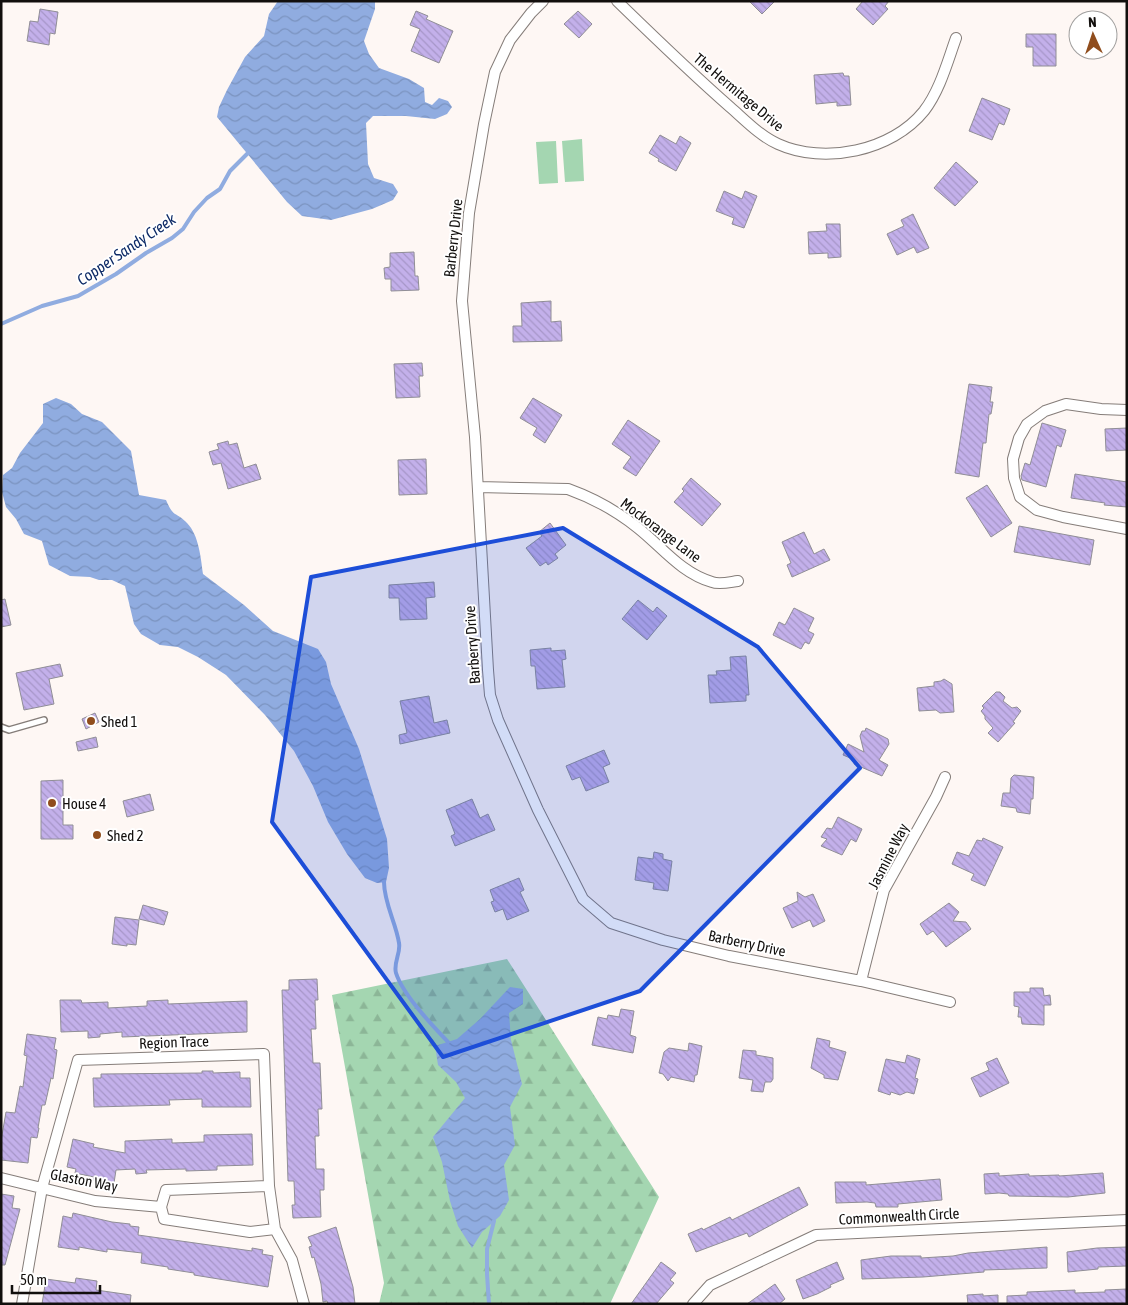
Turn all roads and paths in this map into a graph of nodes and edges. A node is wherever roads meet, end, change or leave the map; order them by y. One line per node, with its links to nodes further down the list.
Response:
1 (543, 1): 5 (street, Barberry Drive)
2 (617, 1): 3 (street, The Hermitage Drive)
3 (956, 38)
4 (1127, 410): 6 (street)
5 (478, 487): 7 (street, Mockorange Lane); 11 (street, Barberry Drive)
6 (1127, 529)
7 (738, 581)
8 (44, 720): 9 (lane)
9 (1, 727)
10 (945, 777): 11 (street, Jasmine Way)
11 (862, 981): 12 (street, Barberry Drive)
12 (950, 1002)
13 (1, 1178): 15 (street, Glaston Way)
14 (269, 1186): 15 (street, Region Trace); 16 (street); 18 (street, Region Trace)
15 (42, 1188): 16 (street, Glaston Way); 19 (street, Region Trace)
16 (161, 1206): 18 (street)
17 (1127, 1220): 21 (street, Commonwealth Circle)
18 (275, 1228): 20 (street, Region Trace)
19 (22, 1304)
20 (304, 1304)
21 (693, 1304)

